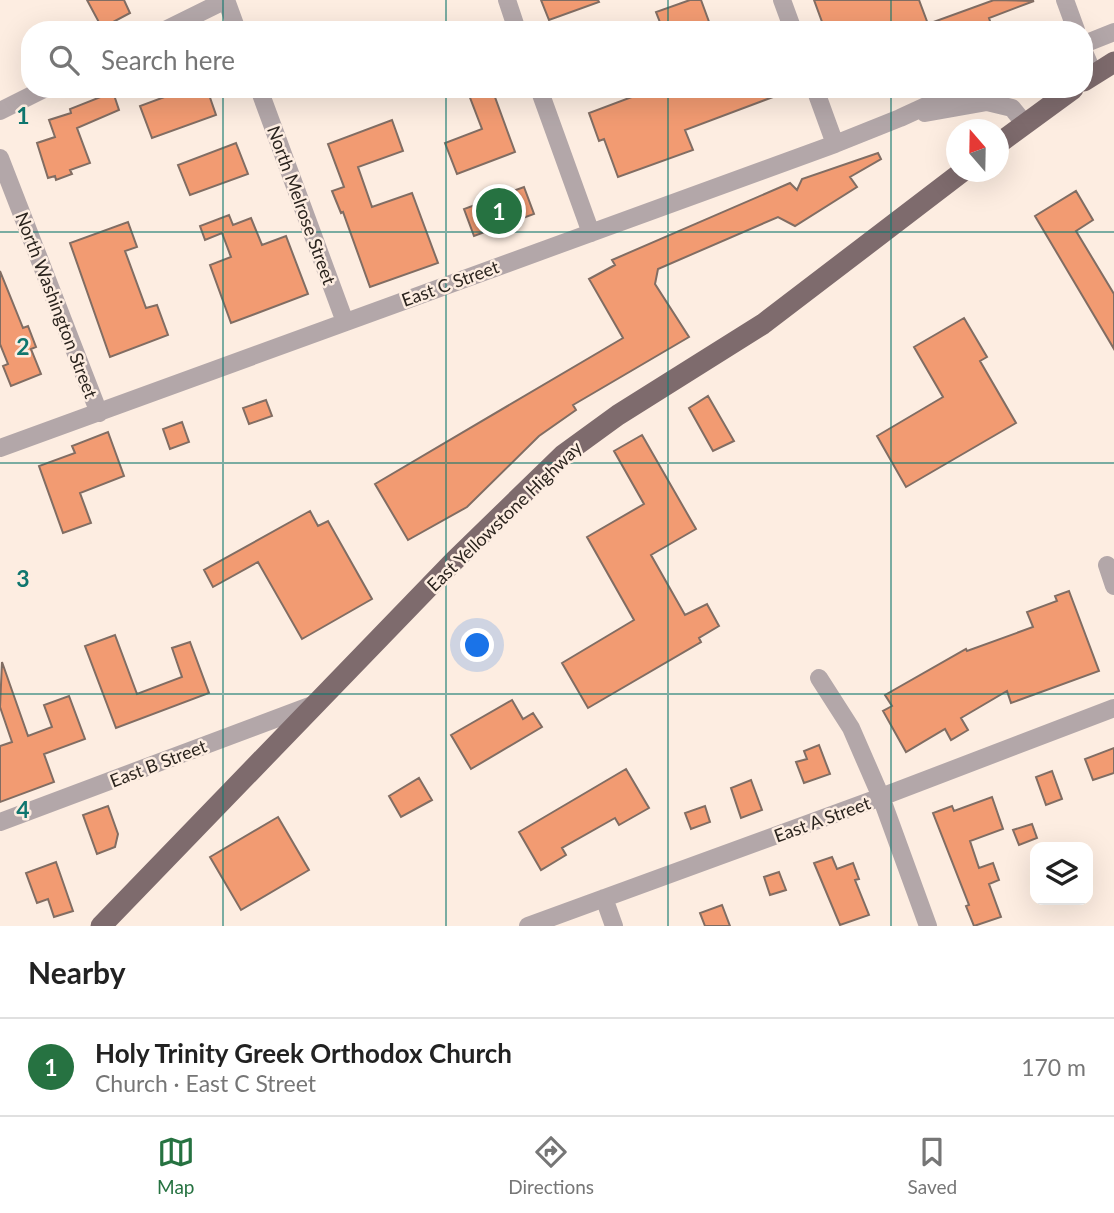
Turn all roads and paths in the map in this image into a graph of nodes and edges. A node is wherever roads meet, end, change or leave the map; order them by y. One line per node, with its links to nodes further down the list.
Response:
1 (226, 0): 5 (street); 6 (street)
2 (507, 0): 7 (street)
3 (782, 0): 8 (street)
4 (1065, 0): 9 (street)
5 (183, 21)
6 (234, 21)
7 (514, 21)
8 (790, 21)
9 (1073, 21)
10 (1114, 32): 11 (street)
11 (1093, 40)
12 (1114, 62): 13 (main road)
13 (1093, 75)
14 (26, 98): 20 (street)
15 (262, 98): 28 (street, North Melrose Street)
16 (542, 98): 27 (street)
17 (818, 98): 24 (street)
18 (944, 98): 21 (street, East C Street)
19 (1061, 98): 22 (main road)
20 (0, 111)
21 (901, 118): 22 (street, East C Street); 24 (street, East C Street)
22 (1025, 124): 23 (main road)
23 (1009, 136)
24 (835, 144): 27 (street, East C Street)
25 (0, 158): 29 (street, North Washington Street)
26 (949, 182): 34 (main road, East Yellowstone Highway)
27 (591, 233): 28 (street, East C Street)
28 (345, 322): 29 (street, East C Street)
29 (99, 413): 30 (street, East C Street)
30 (0, 448)
31 (1107, 565): 32 (street)
32 (1114, 586)
33 (819, 678): 36 (street)
34 (316, 704): 37 (street, East B Street); 39 (main road, East Yellowstone Highway)
35 (1114, 708): 36 (street, East A Street)
36 (881, 797): 38 (street, East A Street); 42 (street)
37 (0, 822)
38 (604, 898): 40 (street, East A Street); 41 (street)
39 (101, 926)
40 (528, 926)
41 (614, 926)
42 (928, 926)

